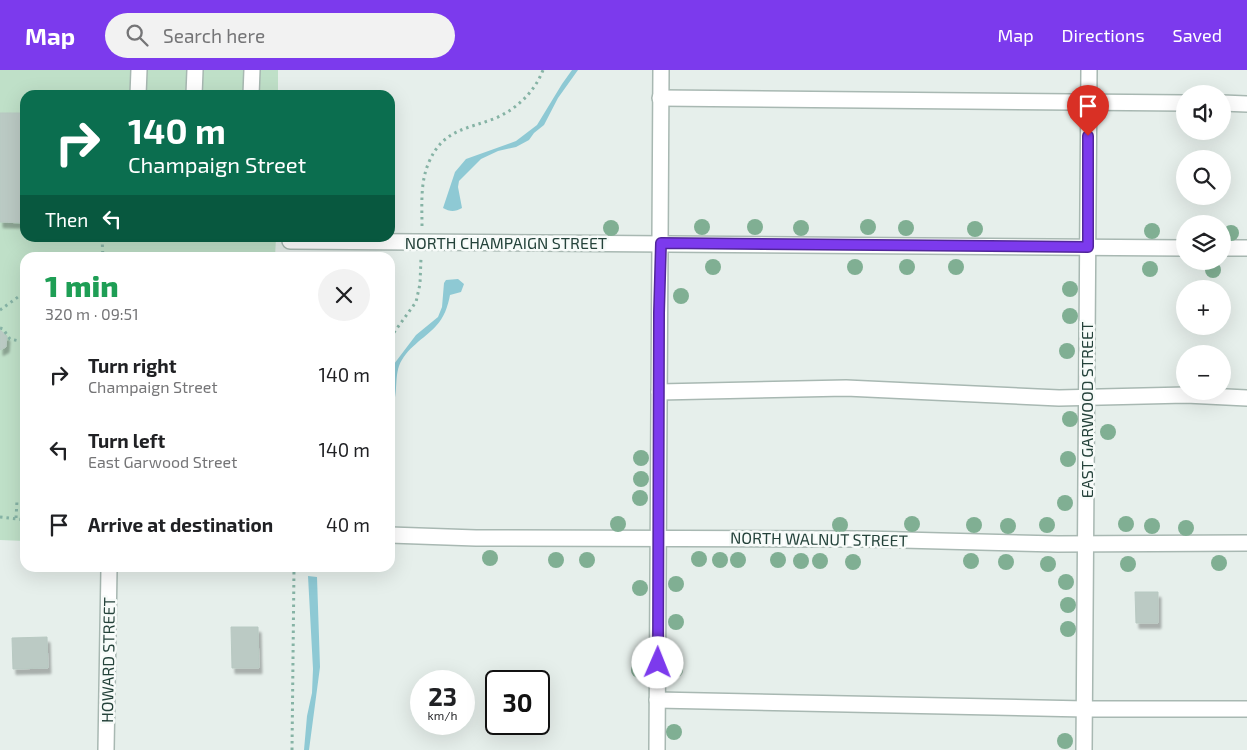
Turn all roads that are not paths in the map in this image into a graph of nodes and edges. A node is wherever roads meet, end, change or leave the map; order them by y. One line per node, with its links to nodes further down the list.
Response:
1 (139, 70): 6 (street)
2 (195, 70): 7 (street)
3 (252, 70): 8 (street)
4 (661, 70): 9 (street)
5 (1089, 70): 10 (street, EAST GARWOOD STREET)
6 (138, 90)
7 (194, 90)
8 (251, 90)
9 (660, 98): 10 (street); 15 (street)
10 (1089, 101): 11 (street); 16 (street, EAST GARWOOD STREET)
11 (1176, 103)
12 (1231, 103): 13 (street)
13 (1247, 104)
14 (395, 242): 15 (street, NORTH CHAMPAIGN STREET)
15 (661, 243): 16 (street, NORTH CHAMPAIGN STREET); 20 (street)
16 (1088, 247): 17 (street, NORTH CHAMPAIGN STREET); 21 (street, EAST GARWOOD STREET)
17 (1176, 248)
18 (1231, 248): 19 (street)
19 (1247, 248)
20 (659, 392): 21 (street); 24 (street)
21 (1088, 397): 22 (street); 26 (street, EAST GARWOOD STREET)
22 (1247, 398)
23 (395, 536): 24 (street, NORTH WALNUT STREET)
24 (659, 538): 26 (street, NORTH WALNUT STREET); 28 (street)
25 (1247, 543): 26 (street, NORTH WALNUT STREET)
26 (1086, 544): 29 (street, EAST GARWOOD STREET)
27 (110, 572): 31 (street, HOWARD STREET)
28 (657, 700): 29 (street); 32 (street)
29 (1085, 708): 30 (street); 33 (street, EAST GARWOOD STREET)
30 (1247, 709)
31 (106, 750)
32 (657, 750)
33 (1084, 750)

